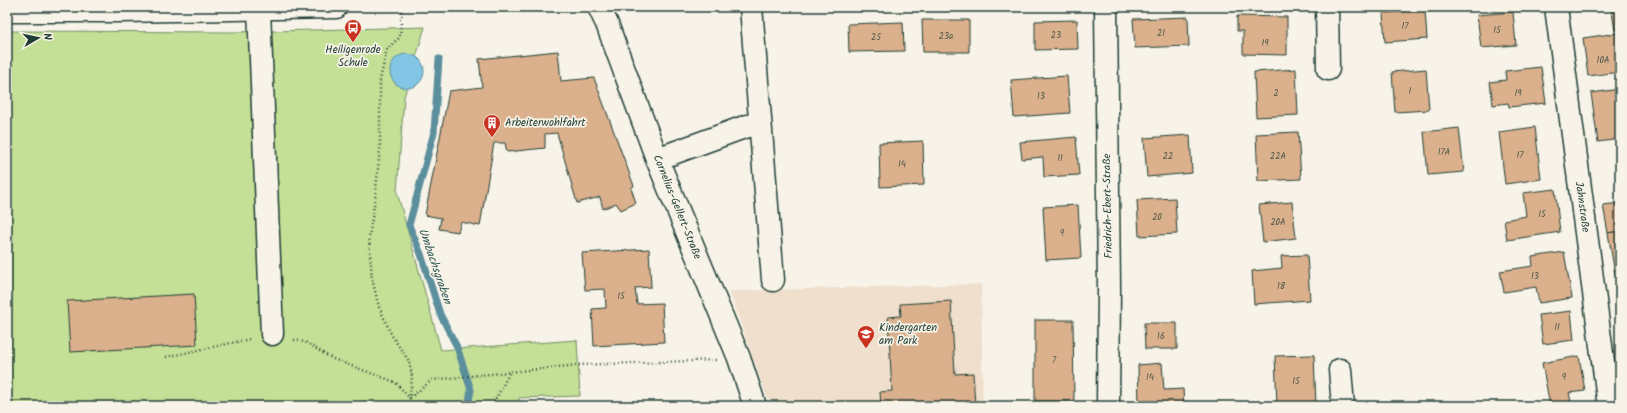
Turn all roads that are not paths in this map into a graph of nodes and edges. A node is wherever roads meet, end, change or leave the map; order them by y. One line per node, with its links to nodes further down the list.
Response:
1 (336, 7): 9 (street)
2 (599, 7): 13 (street, Cornelius-Gellert-Straße)
3 (751, 7): 12 (street)
4 (1106, 7): 18 (street, Friedrich-Ebert-Straße)
5 (1327, 7): 11 (street)
6 (1556, 7): 20 (street, Jahnstraße)
7 (219, 8): 8 (street); 9 (street)
8 (97, 9): 10 (street)
9 (259, 9): 15 (street)
10 (7, 11)
11 (1328, 69)
12 (760, 126): 13 (street); 14 (street)
13 (657, 159): 17 (street, Cornelius-Gellert-Straße)
14 (773, 280)
15 (272, 334)
16 (1340, 370): 19 (street)
17 (755, 406)
18 (1108, 406)
19 (1343, 406)
20 (1610, 406)

